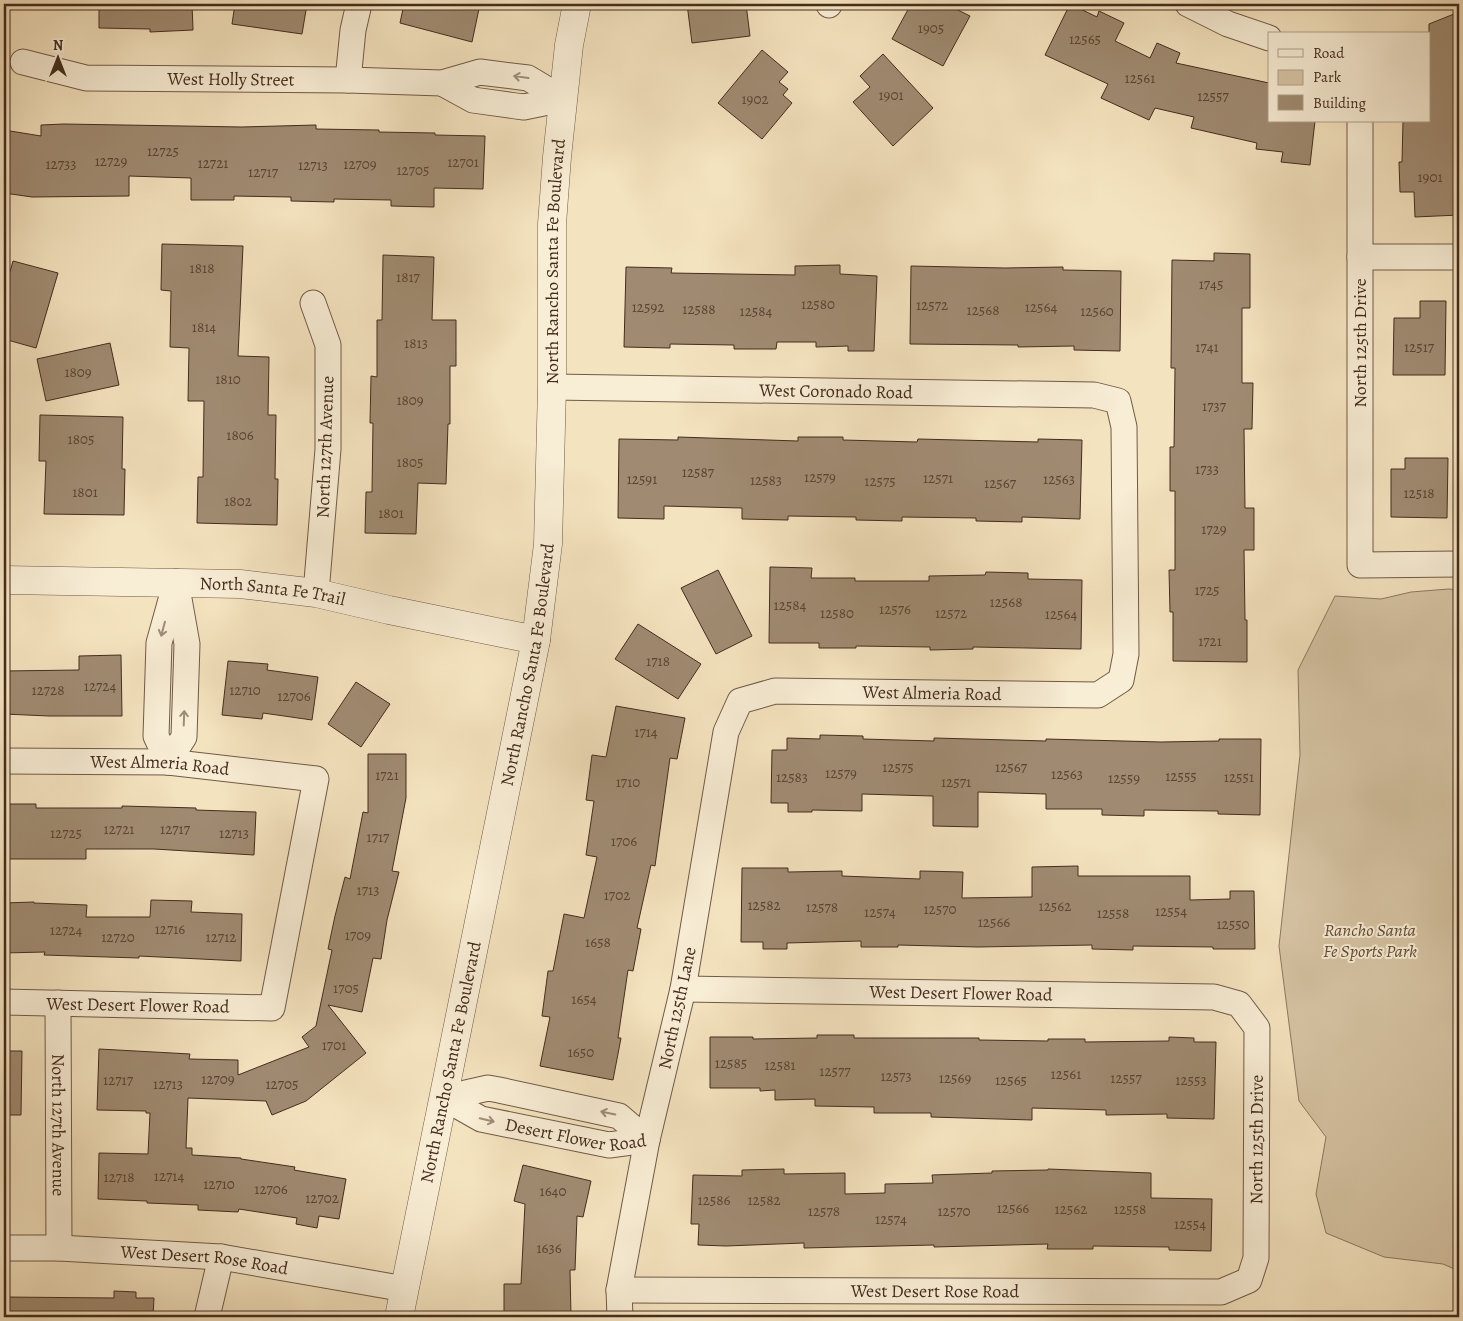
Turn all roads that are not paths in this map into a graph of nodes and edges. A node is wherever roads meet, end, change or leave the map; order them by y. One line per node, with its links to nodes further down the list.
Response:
1 (359, 4): 6 (street)
2 (577, 4): 7 (street, North Rancho Santa Fe Boulevard)
3 (1188, 4): 4 (street)
4 (1268, 38)
5 (22, 62): 6 (street, West Holly Street)
6 (348, 80): 7 (street, West Holly Street)
7 (563, 99): 12 (street, North Rancho Santa Fe Boulevard)
8 (1360, 122): 9 (street, North 125th Drive)
9 (1360, 257): 10 (street); 13 (street, North 125th Drive)
10 (1459, 257)
11 (313, 303): 16 (street, North 127th Avenue)
12 (552, 387): 17 (street, North Rancho Santa Fe Boulevard); 18 (street, West Coronado Road)
13 (1459, 564)
14 (4, 580): 15 (street, North Santa Fe Trail)
15 (176, 582): 16 (street, North Santa Fe Trail); 21 (street)
16 (316, 593): 17 (street, North Santa Fe Trail)
17 (536, 640): 27 (street, North Rancho Santa Fe Boulevard)
18 (1121, 680): 19 (street, West Almeria Road)
19 (740, 701): 22 (street, North 125th Lane)
20 (4, 761): 21 (street, West Almeria Road)
21 (168, 762): 26 (street, West Almeria Road)
22 (683, 989): 25 (street, West Desert Flower Road); 28 (street, North 125th Lane)
23 (4, 1002): 24 (street, West Desert Flower Road)
24 (58, 1003): 26 (street, West Desert Flower Road); 30 (street, North 127th Avenue)
25 (1239, 1004): 32 (street, North 125th Drive)
26 (272, 1008)
27 (444, 1098): 28 (street, Desert Flower Road); 33 (street, North Rancho Santa Fe Boulevard)
28 (647, 1140): 34 (street, North 125th Lane)
29 (4, 1248): 30 (street, West Desert Rose Road)
30 (59, 1248): 31 (street, West Desert Rose Road)
31 (221, 1257): 33 (street, West Desert Rose Road); 35 (street)
32 (1249, 1280): 34 (street, West Desert Rose Road)
33 (405, 1289): 36 (street, North Rancho Santa Fe Boulevard)
34 (619, 1290): 37 (street, North 125th Lane)
35 (207, 1317)
36 (399, 1317)
37 (620, 1317)

